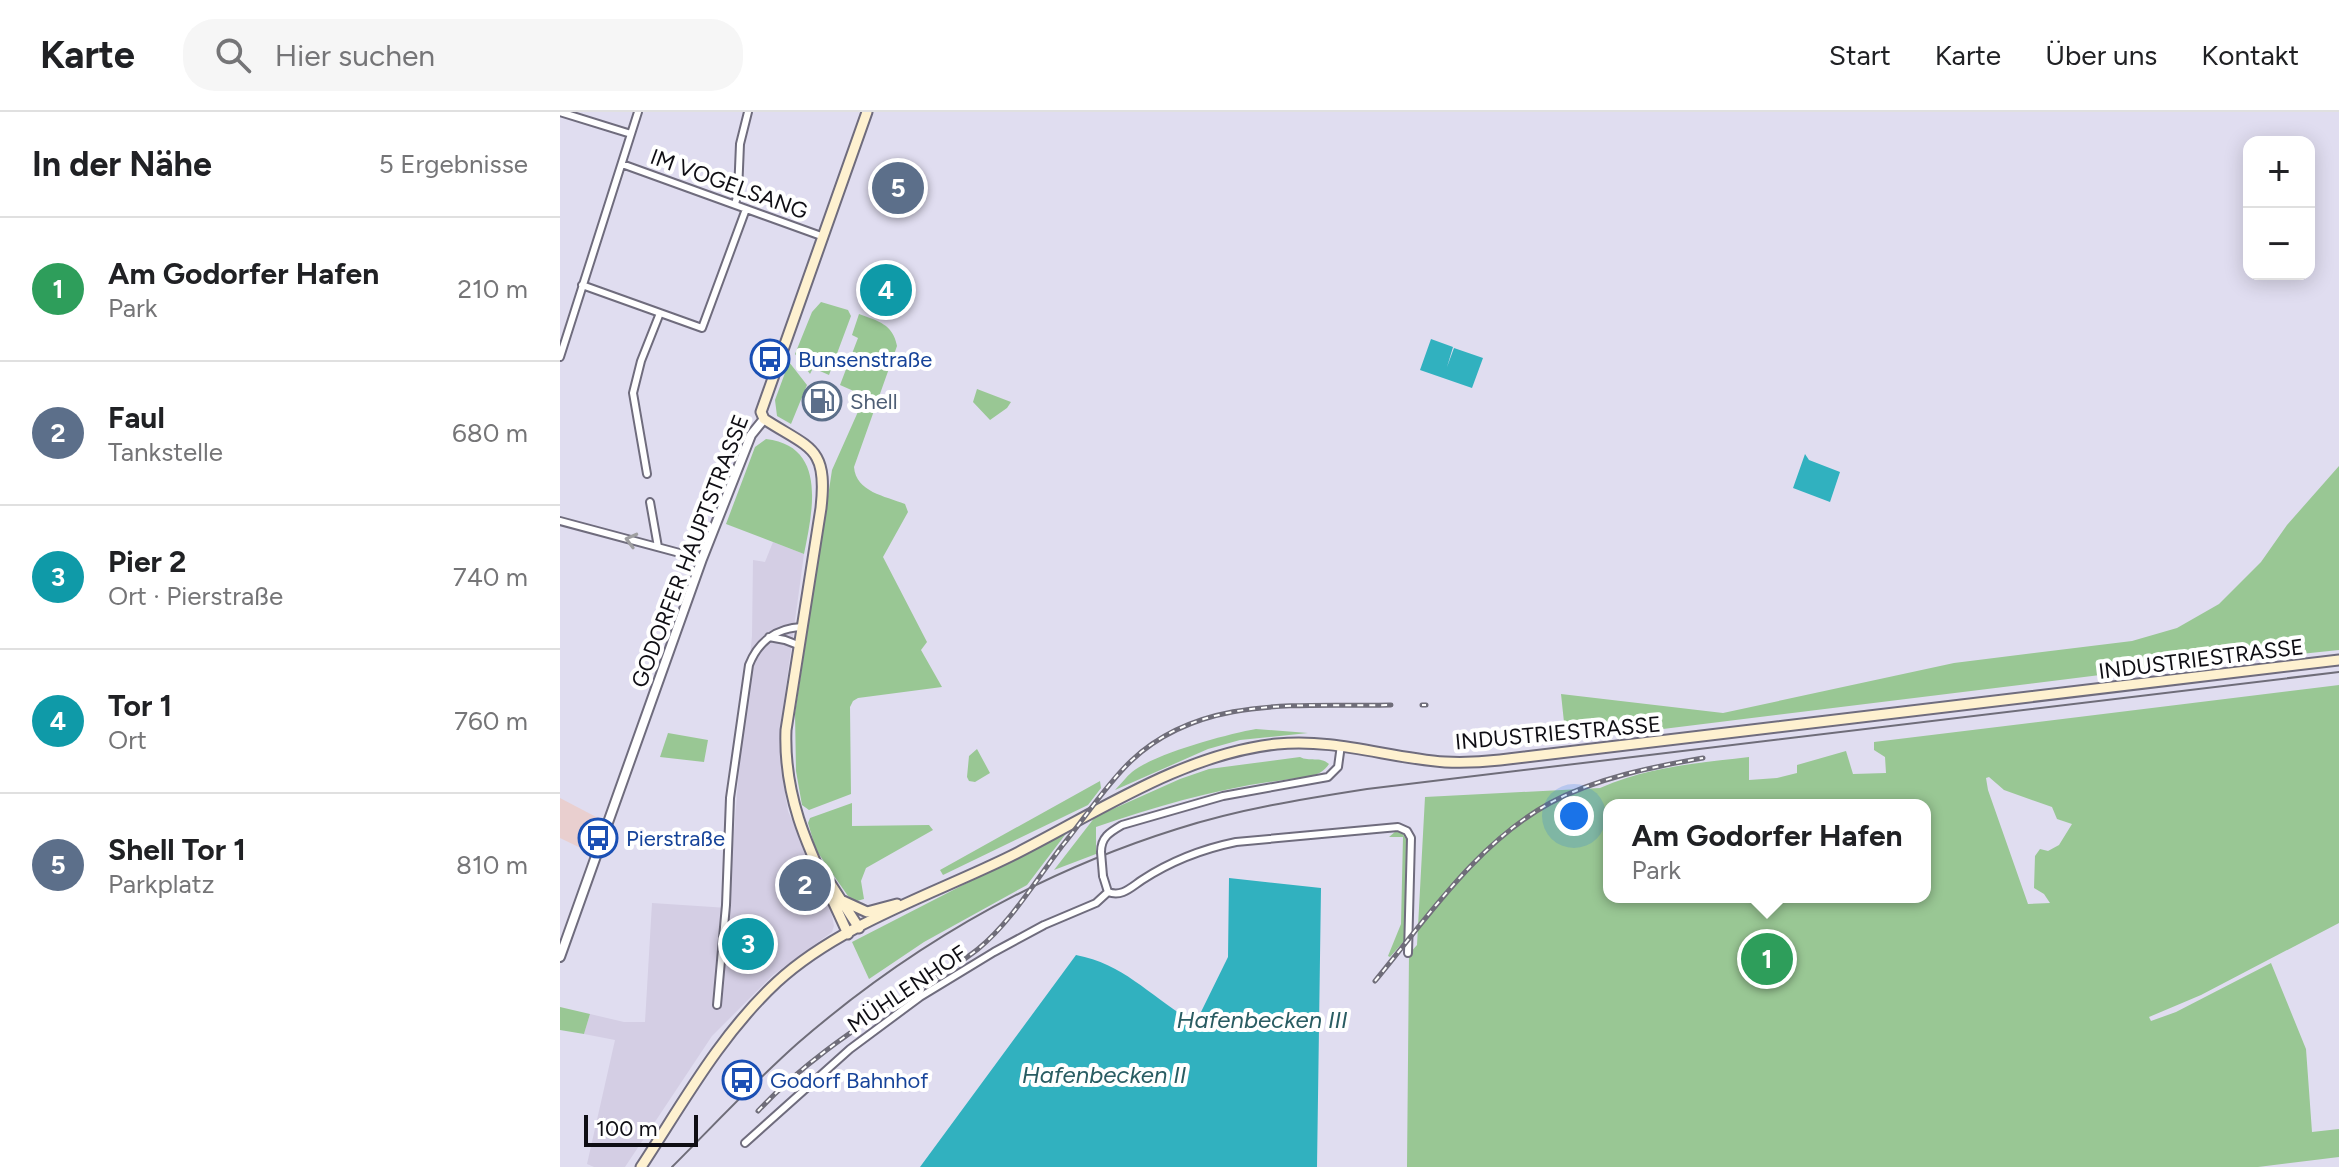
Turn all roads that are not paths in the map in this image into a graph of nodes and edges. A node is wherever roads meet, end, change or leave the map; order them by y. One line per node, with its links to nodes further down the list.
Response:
1 (560, 112): 5 (street)
2 (638, 112): 5 (street)
3 (748, 112): 7 (street)
4 (867, 112): 9 (main road, GODORFER HAUPTSTRASSE)
5 (631, 134): 6 (street)
6 (622, 164): 7 (street, IM VOGELSANG); 10 (street)
7 (735, 204): 8 (street, IM VOGELSANG)
8 (746, 209): 9 (street, IM VOGELSANG); 11 (street)
9 (824, 237): 13 (main road, GODORFER HAUPTSTRASSE)
10 (582, 285): 11 (street); 12 (street)
11 (660, 313): 14 (street)
12 (560, 357)
13 (764, 419): 18 (street, GODORFER HAUPTSTRASSE); 19 (main road)
14 (647, 474)
15 (650, 502): 17 (street)
16 (560, 521): 17 (street, one-way to 16)
17 (658, 547): 18 (street)
18 (702, 559): 31 (street, GODORFER HAUPTSTRASSE)
19 (802, 627): 20 (street); 21 (main road)
20 (769, 637): 21 (street); 32 (street)
21 (798, 645): 24 (main road)
22 (2339, 660): 23 (main road, INDUSTRIESTRASSE)
23 (1341, 745): 25 (street, bridge); 26 (main road, INDUSTRIESTRASSE)
24 (818, 867): 27 (main road); 29 (main road)
25 (1108, 892): 30 (street, MÜHLENHOF); 33 (street, MÜHLENHOF)
26 (915, 900): 27 (main road); 28 (main road, INDUSTRIESTRASSE)
27 (843, 901): 28 (main road)
28 (859, 928): 29 (main road, INDUSTRIESTRASSE)
29 (848, 934): 34 (main road, INDUSTRIESTRASSE)
30 (1408, 953)
31 (560, 957)
32 (717, 1005)
33 (745, 1143)
34 (641, 1167)

